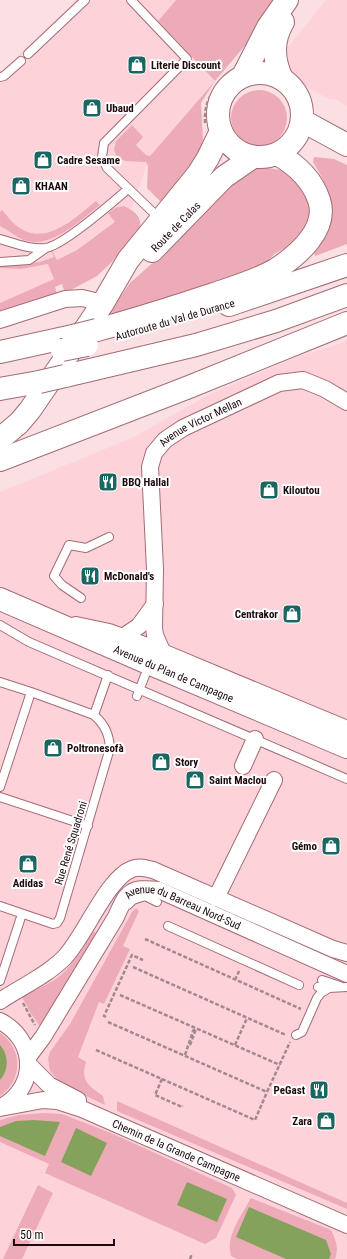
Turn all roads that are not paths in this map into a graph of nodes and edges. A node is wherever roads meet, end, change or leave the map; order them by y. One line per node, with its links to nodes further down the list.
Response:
1 (85, 0): 5 (lane)
2 (131, 0): 15 (lane)
3 (287, 0): 7 (main road)
4 (295, 0): 9 (main road)
5 (28, 54)
6 (21, 61): 8 (lane)
7 (243, 76): 9 (main road); 11 (main road)
8 (0, 77)
9 (282, 78): 10 (main road)
10 (303, 121): 12 (main road); 13 (main road)
11 (221, 131): 14 (main road); 16 (main road, Route de Calas)
12 (347, 145)
13 (277, 154): 14 (main road); 25 (main road)
14 (253, 157): 22 (main road, Route de Calas)
15 (128, 189): 16 (lane); 18 (lane)
16 (161, 219): 22 (main road, Route de Calas)
17 (0, 239): 18 (lane)
18 (46, 248): 19 (lane)
19 (0, 262)
20 (347, 264): 25 (main road, Autoroute du Val de Durance)
21 (347, 295): 28 (main road, bridge)
22 (103, 303): 23 (street); 30 (main road, Route de Calas)
23 (0, 320)
24 (347, 323): 30 (main road)
25 (80, 340): 26 (main road); 27 (main road, Autoroute du Val de Durance)
26 (0, 352)
27 (0, 362)
28 (0, 389)
29 (347, 402): 34 (street, Avenue Victor Mellan)
30 (1, 455)
31 (109, 537): 32 (lane)
32 (81, 598)
33 (0, 599): 36 (main road, Avenue du Plan de Campagne)
34 (155, 604): 38 (street); 39 (street, Avenue Victor Mellan)
35 (0, 615): 39 (main road, Avenue du Plan de Campagne)
36 (51, 621): 38 (street); 39 (main road, Avenue du Plan de Campagne)
37 (0, 625): 40 (lane)
38 (123, 636): 39 (street)
39 (148, 671): 40 (lane); 44 (street); 45 (lane); 46 (main road, Avenue du Plan de Campagne); 47 (main road, Avenue du Plan de Campagne)
40 (108, 675): 43 (lane)
41 (0, 682): 42 (lane, Rue René Squadroni)
42 (31, 692): 43 (lane, Rue René Squadroni); 51 (lane)
43 (94, 715): 53 (lane, Rue René Squadroni)
44 (347, 729)
45 (255, 739): 48 (street); 49 (lane)
46 (347, 747)
47 (347, 763)
48 (243, 766)
49 (347, 779)
50 (274, 780): 54 (street)
51 (0, 787)
52 (0, 797): 53 (lane)
53 (88, 826): 57 (lane, Rue René Squadroni)
54 (216, 898): 60 (street, Avenue du Barreau Nord-Sud); 65 (street, Avenue du Barreau Nord-Sud)
55 (157, 902): 58 (lane)
56 (0, 906): 57 (lane, Rue René Squadroni)
57 (22, 914): 61 (lane)
58 (116, 917): 62 (street, Avenue du Barreau Nord-Sud); 68 (street, Avenue du Barreau Nord-Sud)
59 (168, 926): 63 (lane)
60 (347, 953)
61 (0, 981)
62 (346, 982): 64 (lane); 64 (lane)
63 (299, 985)
64 (329, 988): 67 (lane)
65 (0, 1001)
66 (0, 1021): 68 (street)
67 (294, 1037)
68 (28, 1060): 69 (street); 70 (street, Chemin de la Grande Campagne)
69 (0, 1108): 71 (street, Chemin de la Grande Campagne)
70 (347, 1218)
71 (347, 1225)

